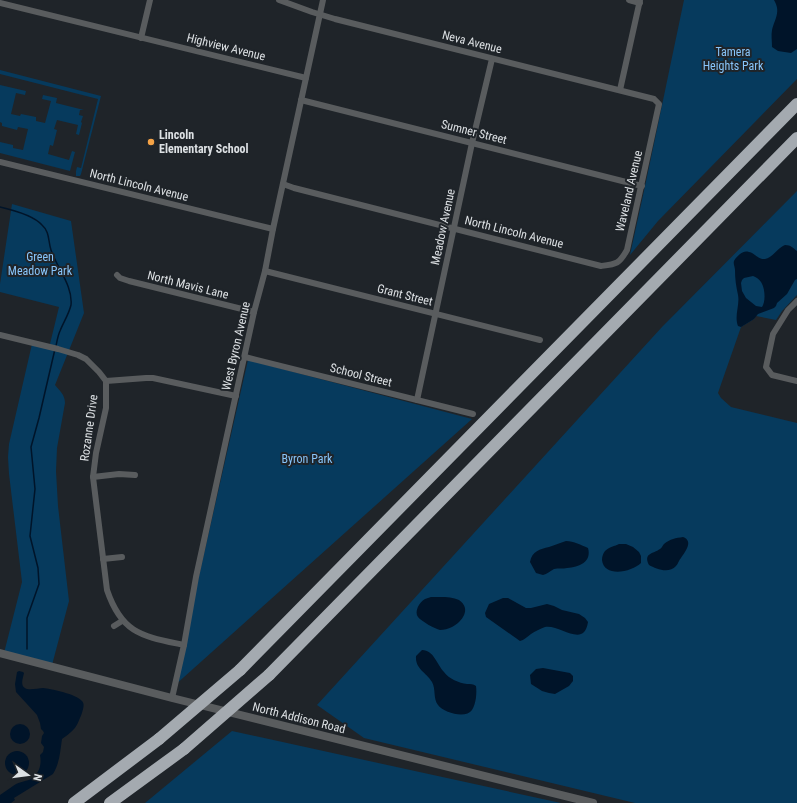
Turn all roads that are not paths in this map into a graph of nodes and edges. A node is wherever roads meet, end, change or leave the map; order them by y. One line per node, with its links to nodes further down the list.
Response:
1 (150, 0): 8 (street)
2 (278, 0): 7 (street, Neva Avenue)
3 (323, 0): 7 (street, West Byron Avenue)
4 (629, 0): 5 (street)
5 (640, 1): 11 (street)
6 (0, 3): 8 (street, Highview Avenue)
7 (320, 15): 9 (street, Neva Avenue); 10 (street, West Byron Avenue)
8 (141, 38): 10 (street, Highview Avenue)
9 (492, 59): 11 (street, Neva Avenue); 16 (street, Meadow Avenue)
10 (306, 78): 12 (street, West Byron Avenue)
11 (620, 90): 13 (street, Neva Avenue)
12 (301, 100): 16 (street, Sumner Street); 18 (street, West Byron Avenue)
13 (659, 104): 19 (street, Waveland Avenue)
14 (797, 104): 45 (highway, bridge)
15 (797, 138): 46 (highway, bridge)
16 (472, 143): 19 (street, Sumner Street); 21 (street, Meadow Avenue)
17 (0, 162): 20 (street, North Lincoln Avenue)
18 (283, 184): 20 (street, West Byron Avenue); 21 (street, North Lincoln Avenue)
19 (642, 186): 22 (street, Waveland Avenue)
20 (273, 229): 23 (street, West Byron Avenue)
21 (454, 229): 22 (street, North Lincoln Avenue); 27 (street, Meadow Avenue)
22 (601, 266)
23 (265, 270): 26 (street, West Byron Avenue); 27 (street, Grant Street)
24 (117, 274): 26 (street, North Mavis Lane)
25 (797, 300): 32 (street)
26 (254, 312): 30 (street, West Byron Avenue)
27 (435, 314): 29 (street, Grant Street); 34 (street, Meadow Avenue)
28 (0, 335): 31 (street, Rozanne Drive)
29 (540, 340)
30 (245, 357): 33 (street, West Byron Avenue); 34 (street, School Street)
31 (106, 381): 33 (street); 37 (street, Rozanne Drive)
32 (797, 381)
33 (236, 396): 42 (street, West Byron Avenue)
34 (417, 400): 35 (street, School Street)
35 (473, 414)
36 (134, 475): 37 (street, Rozanne Drive)
37 (93, 477): 39 (street, Rozanne Drive)
38 (122, 557): 39 (street)
39 (103, 559): 40 (street, Rozanne Drive)
40 (122, 621): 41 (street); 42 (street, Rozanne Drive)
41 (114, 626)
42 (184, 645): 44 (street, West Byron Avenue)
43 (0, 653): 44 (street, North Addison Road)
44 (172, 698): 47 (street, North Addison Road)
45 (74, 803)
46 (110, 803)
47 (593, 803)

